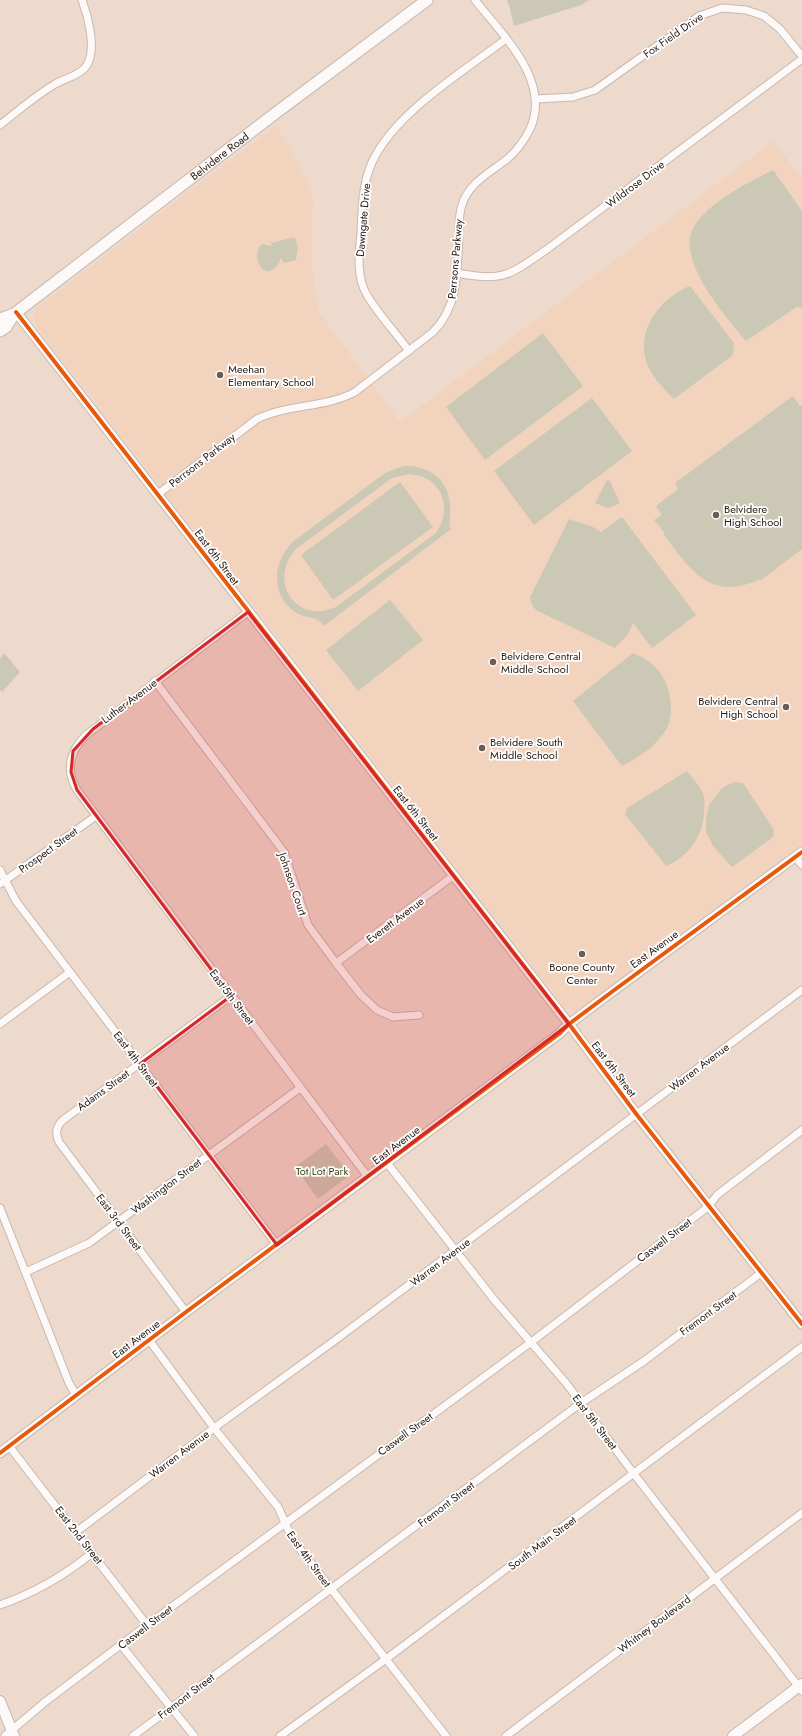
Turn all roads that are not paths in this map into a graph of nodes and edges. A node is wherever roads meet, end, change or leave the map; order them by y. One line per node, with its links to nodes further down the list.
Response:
1 (82, 0): 7 (street)
2 (428, 0): 9 (main road, Belvidere Road)
3 (475, 0): 4 (street, Perrsons Parkway)
4 (506, 40): 6 (street, Perrsons Parkway); 12 (street, Dawngate Drive)
5 (802, 57): 6 (street, Fox Field Drive); 8 (street, Wildrose Drive)
6 (536, 99): 8 (street, Perrsons Parkway)
7 (0, 125)
8 (456, 273): 12 (street, Perrsons Parkway)
9 (15, 313): 10 (main road, Belvidere Road); 11 (main road, Belvidere Road); 13 (street, East 6th Street)
10 (0, 319)
11 (0, 331)
12 (409, 351): 13 (street, Perrsons Parkway)
13 (158, 494): 14 (street, East 6th Street)
14 (248, 612): 15 (street, Luther Avenue); 20 (street, East 6th Street)
15 (155, 681): 16 (street, Luther Avenue); 22 (street, Johnson Court)
16 (96, 816): 21 (street, Prospect Street); 25 (street, East 5th Street)
17 (799, 854): 18 (street); 28 (street, East Avenue)
18 (802, 865)
19 (0, 870): 21 (street, East 4th Street)
20 (453, 876): 22 (street, Everett Avenue); 28 (street, East 6th Street)
21 (2, 883): 23 (street, East 4th Street)
22 (336, 964): 26 (street, Johnson Court)
23 (70, 972): 27 (street); 29 (street, East 4th Street)
24 (802, 990): 31 (street, Warren Avenue)
25 (231, 996): 29 (street, Adams Street); 30 (street, East 5th Street)
26 (419, 1015)
27 (0, 1024)
28 (569, 1024): 31 (street, East 6th Street); 35 (street, East Avenue)
29 (140, 1064): 32 (street, Adams Street); 34 (street, East 4th Street)
30 (300, 1088): 34 (street, Washington Street); 36 (street, East 5th Street)
31 (637, 1115): 37 (street, East 6th Street); 41 (street, Warren Avenue)
32 (56, 1130): 39 (street, East 3rd Street)
33 (802, 1130): 37 (street, Caswell Street)
34 (208, 1154): 39 (street, Washington Street); 40 (street, East 4th Street)
35 (387, 1163): 36 (street, East Avenue); 41 (street, East 5th Street)
36 (368, 1177): 40 (street, East Avenue)
37 (708, 1207): 43 (street, East 6th Street); 47 (street, Caswell Street)
38 (0, 1208): 42 (street)
39 (119, 1221): 42 (street, Washington Street); 44 (street, East 3rd Street)
40 (277, 1245): 44 (street, East Avenue)
41 (455, 1250): 47 (street, East 5th Street); 51 (street, Warren Avenue)
42 (26, 1272): 49 (street)
43 (761, 1273): 45 (street, East 6th Street); 50 (street, Fremont Street)
44 (186, 1312): 46 (street, East Avenue)
45 (802, 1324)
46 (149, 1340): 49 (street, East Avenue); 51 (street, East 4th Street)
47 (530, 1343): 50 (street, East 5th Street); 56 (street, Caswell Street)
48 (802, 1348): 54 (street, South Main Street)
49 (76, 1395): 52 (street, East Avenue)
50 (581, 1403): 54 (street, East 5th Street); 60 (street, Fremont Street)
51 (214, 1428): 56 (street, East 4th Street); 57 (street, Warren Avenue)
52 (9, 1446): 53 (street, East Avenue); 57 (street, East 2nd Street)
53 (0, 1453)
54 (634, 1474): 59 (street, East 5th Street); 64 (street, South Main Street)
55 (802, 1512): 59 (street, Whitney Boulevard)
56 (285, 1523): 60 (street, East 4th Street); 62 (street, Caswell Street)
57 (76, 1532): 58 (street, East 2nd Street)
58 (92, 1553): 61 (street); 62 (street, East 2nd Street)
59 (715, 1578): 65 (street, East 5th Street); 73 (street, Whitney Boulevard)
60 (332, 1589): 64 (street, East 4th Street); 67 (street, Fremont Street)
61 (0, 1605)
62 (147, 1625): 63 (street, Caswell Street)
63 (121, 1645): 67 (street); 68 (street, Caswell Street)
64 (386, 1659): 71 (street, South Main Street); 72 (street, East 4th Street)
65 (801, 1687): 74 (main road)
66 (0, 1701): 68 (main road)
67 (171, 1708): 69 (street, Fremont Street); 70 (street)
68 (10, 1734)
69 (133, 1736)
70 (194, 1736)
71 (280, 1736)
72 (446, 1736)
73 (506, 1736)
74 (733, 1736)

